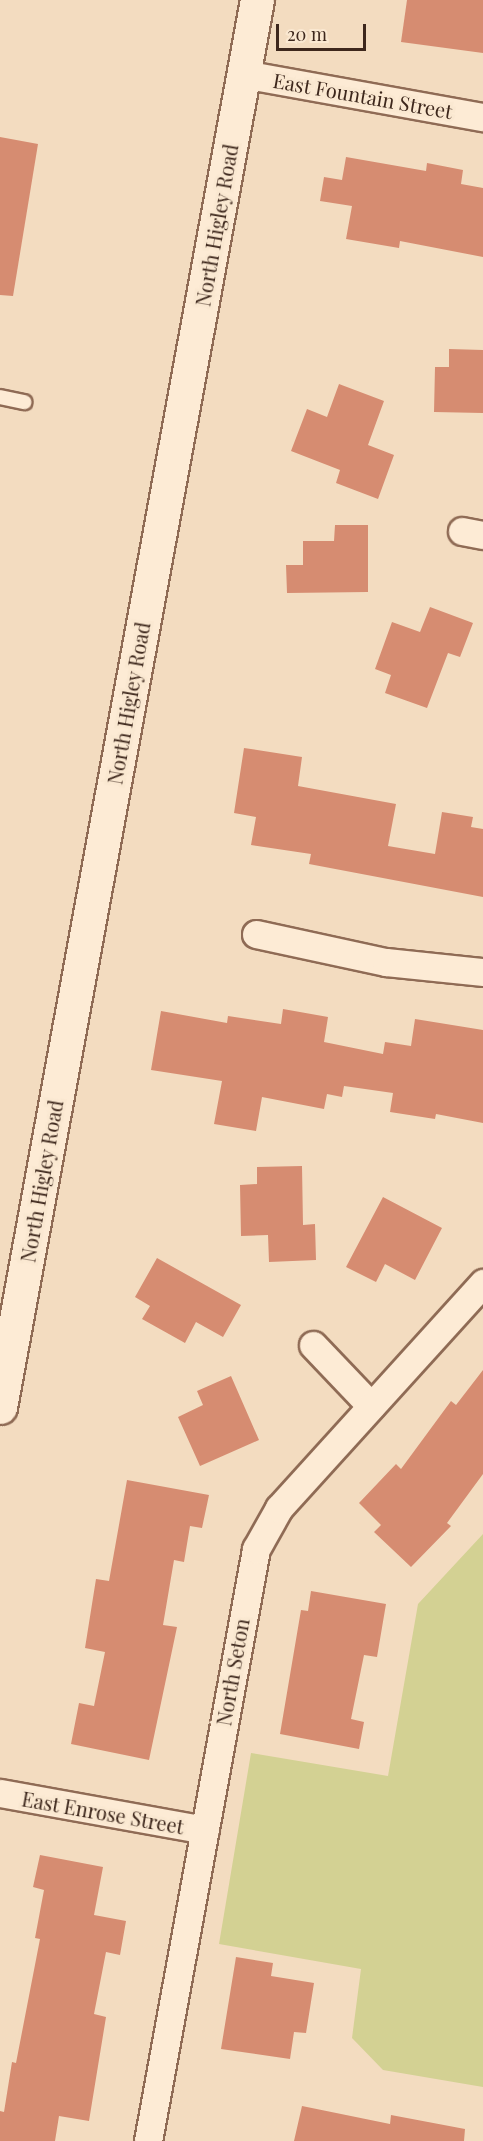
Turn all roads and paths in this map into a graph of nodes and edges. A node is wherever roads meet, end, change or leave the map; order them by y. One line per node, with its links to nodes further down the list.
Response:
1 (257, 0): 2 (main road, North Higley Road)
2 (243, 74): 3 (street, East Fountain Street); 11 (main road, North Higley Road)
3 (483, 117)
4 (0, 397): 5 (lane)
5 (24, 402)
6 (256, 934): 7 (street)
7 (483, 972)
8 (483, 1283): 10 (street, North Seton)
9 (313, 1345): 10 (street)
10 (371, 1406): 13 (street, North Seton)
11 (0, 1407)
12 (0, 1793): 13 (street, East Enrose Street)
13 (205, 1830): 14 (street, North Seton)
14 (148, 2141)

